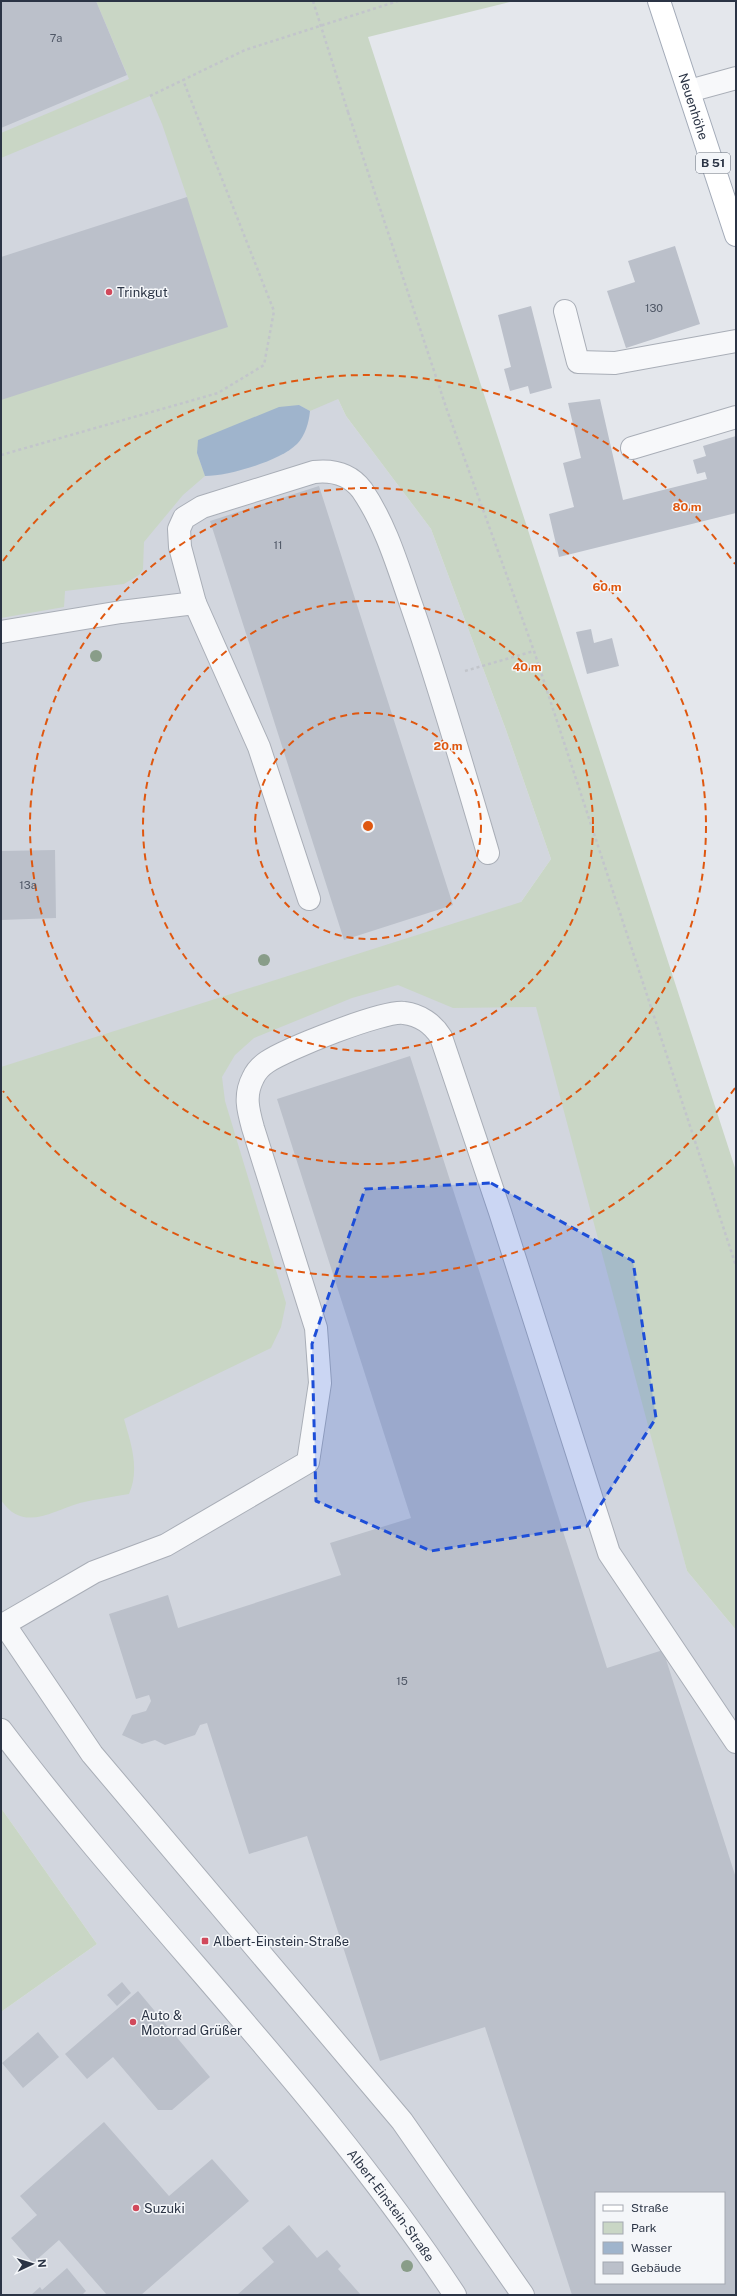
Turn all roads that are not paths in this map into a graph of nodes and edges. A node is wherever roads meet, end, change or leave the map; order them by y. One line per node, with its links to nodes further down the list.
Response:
1 (659, 1): 3 (main road, Neuenhöhe / B 51)
2 (736, 78): 3 (street)
3 (689, 91): 4 (main road, Neuenhöhe / B 51)
4 (736, 235)
5 (565, 311): 6 (street)
6 (736, 341)
7 (736, 417): 8 (street)
8 (632, 448)
9 (195, 603): 10 (street); 11 (street); 12 (street)
10 (1, 632)
11 (488, 853)
12 (309, 899)
13 (2, 1625): 15 (street); 17 (street)
14 (1, 1730): 16 (street, Albert-Einstein-Straße)
15 (736, 1742)
16 (455, 2295)
17 (523, 2295)

